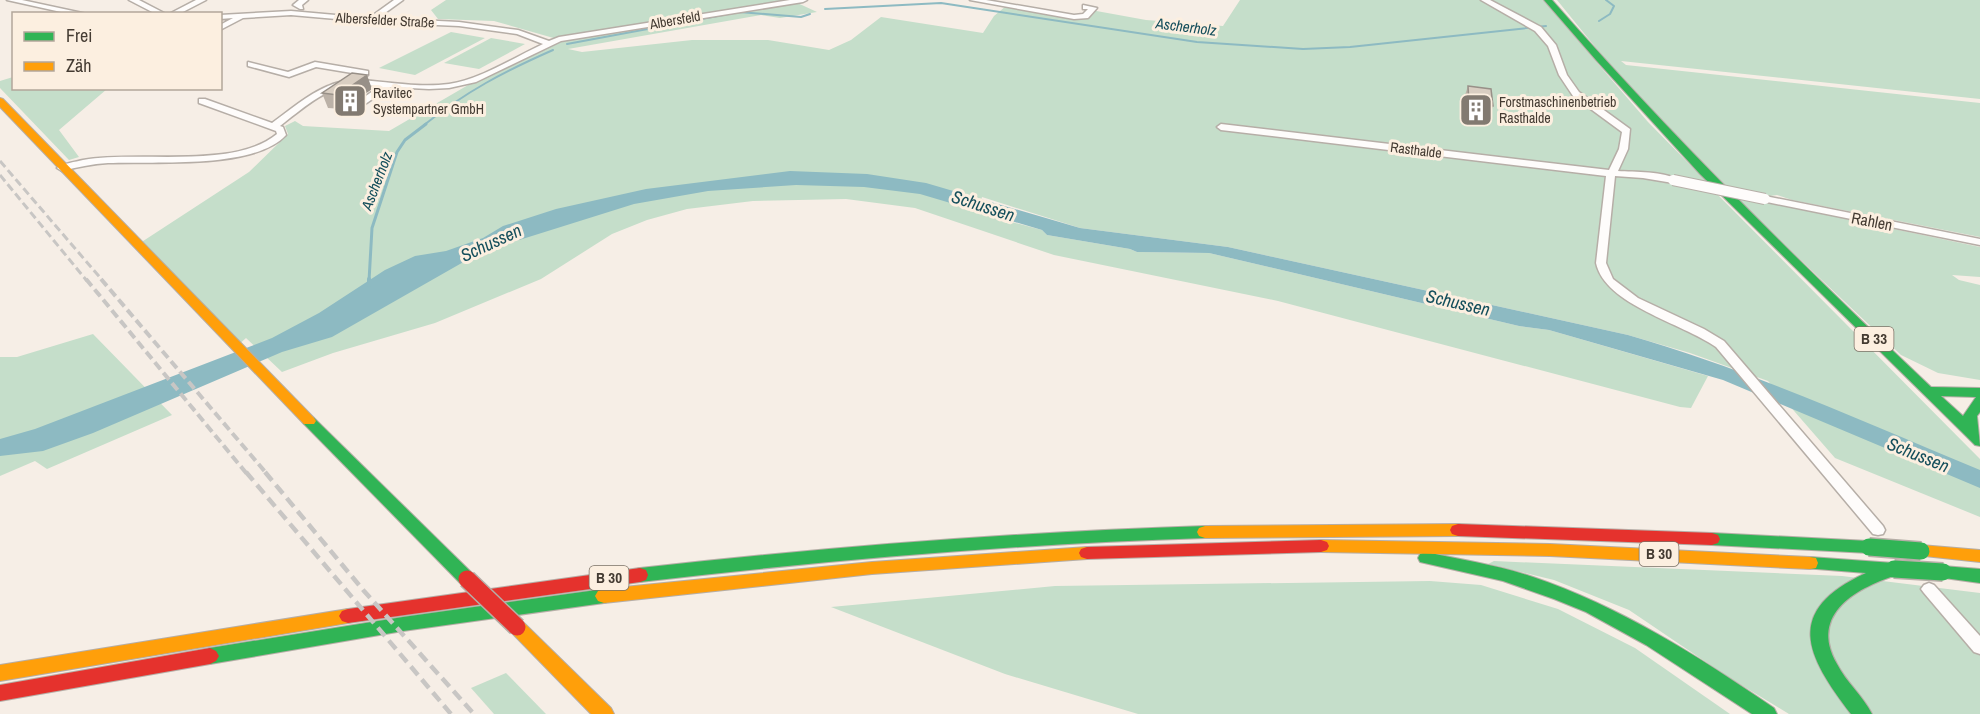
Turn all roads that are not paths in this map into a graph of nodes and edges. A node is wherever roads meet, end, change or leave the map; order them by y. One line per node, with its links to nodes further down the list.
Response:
1 (10, 0): 10 (street)
2 (133, 0): 11 (street)
3 (202, 0): 12 (street)
4 (399, 0): 15 (street)
5 (803, 0): 17 (street, Albersfeld)
6 (974, 0): 9 (street)
7 (1485, 0): 27 (street)
8 (1548, 0): 30 (main road, B 33)
9 (1086, 7)
10 (73, 12)
11 (159, 12)
12 (176, 12)
13 (242, 15): 14 (street, Albersfelder Straße); 15 (street, Albersfelder Straße); 16 (street)
14 (222, 17)
15 (370, 20): 17 (street, Albersfelder Straße)
16 (222, 27)
17 (547, 43): 20 (street)
18 (251, 64): 19 (street)
19 (353, 82): 20 (street); 24 (street)
20 (387, 85): 23 (street)
21 (0, 101): 26 (main road)
22 (202, 101): 24 (street)
23 (352, 110)
24 (273, 127): 26 (street)
25 (1221, 127): 27 (street, Rasthalde)
26 (62, 168): 43 (main road, bridge)
27 (1611, 175): 28 (street, Rasthalde); 34 (street)
28 (1673, 180): 29 (street, Rahlen, bridge)
29 (1980, 242)
30 (1928, 391): 31 (main road); 33 (main road, B 33)
31 (1980, 393)
32 (1980, 401): 33 (main road)
33 (1976, 437)
34 (1878, 530)
35 (1424, 553): 37 (main road, B 30); 42 (main road, B 30); 44 (main road)
36 (1980, 556): 41 (main road, B 30, bridge)
37 (1894, 568): 38 (main road, B 30, bridge); 45 (main road)
38 (1980, 576)
39 (1929, 589): 40 (street)
40 (1980, 647)
41 (0, 673)
42 (0, 693)
43 (604, 714)
44 (1767, 714)
45 (1863, 714)

